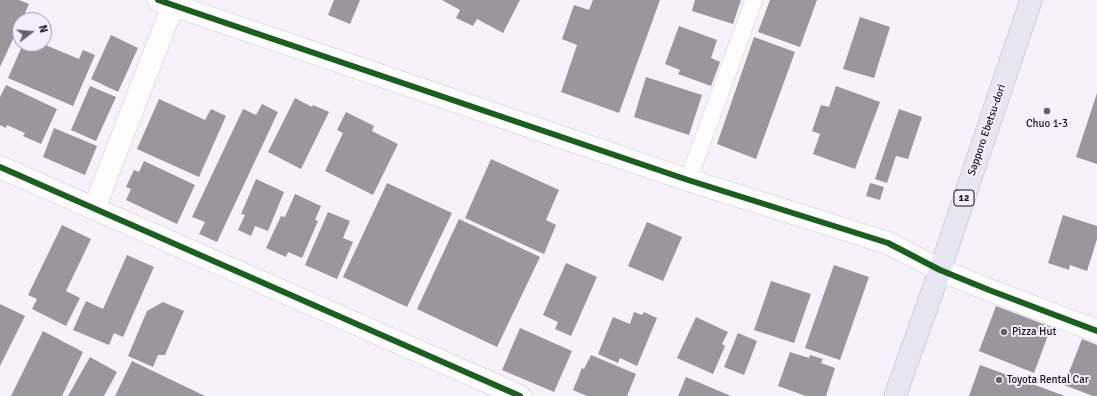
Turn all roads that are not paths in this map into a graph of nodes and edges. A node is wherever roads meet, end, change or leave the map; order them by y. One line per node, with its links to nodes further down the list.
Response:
1 (754, 0): 5 (lane)
2 (1031, 0): 7 (highway, Sapporo Ebetsu-dori / 12)
3 (166, 3): 5 (street); 6 (street)
4 (0, 167): 6 (street)
5 (688, 180): 7 (street)
6 (94, 209): 9 (street)
7 (940, 270): 8 (street); 10 (highway, Sapporo Ebetsu-dori / 12)
8 (1097, 331)
9 (520, 396)
10 (895, 396)

